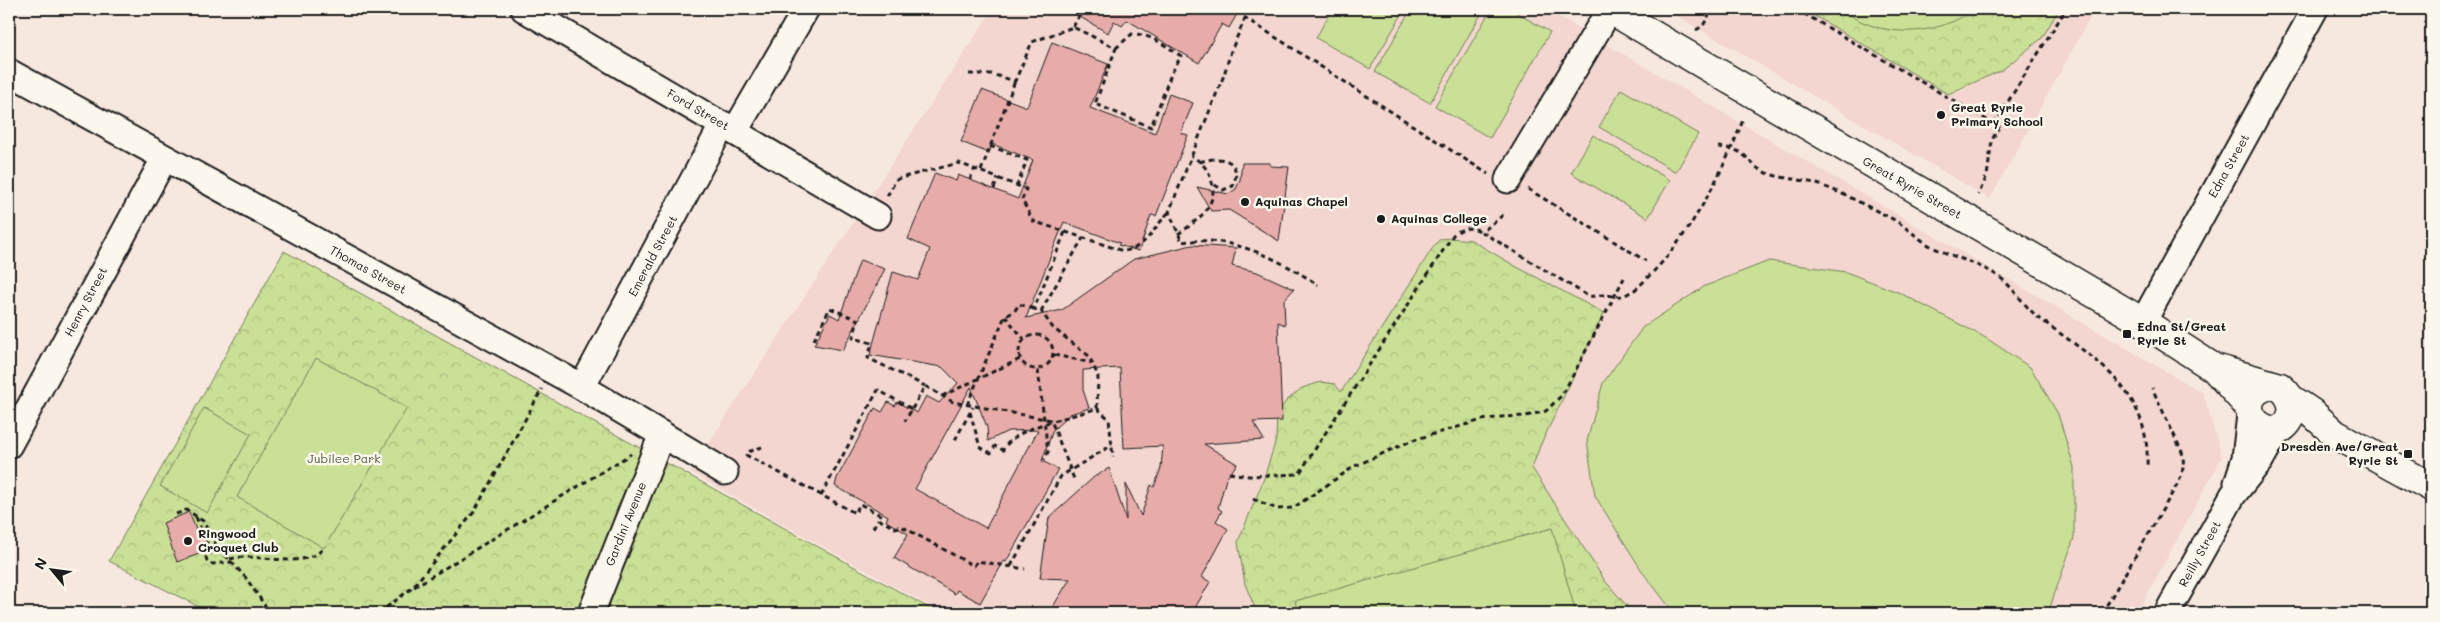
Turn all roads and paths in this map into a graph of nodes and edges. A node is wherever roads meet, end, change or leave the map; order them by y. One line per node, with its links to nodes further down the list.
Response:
1 (524, 9): 19 (street, Ford Street)
2 (806, 9): 19 (street, Emerald Street)
3 (1083, 9): 11 (path)
4 (1249, 9): 10 (path)
5 (1609, 9): 29 (street); 49 (main road, Great Ryrie Street)
6 (1712, 9): 12 (path)
7 (1796, 9): 18 (path)
8 (2066, 9): 18 (path)
9 (2315, 9): 49 (street, Edna Street)
10 (1244, 18): 23 (path); 29 (path)
11 (1073, 26): 13 (path); 16 (path)
12 (1696, 30)
13 (1116, 48): 13 (path)
14 (9, 72): 24 (street, Thomas Street)
15 (970, 74): 16 (path)
16 (1015, 82): 20 (path)
17 (1743, 120): 22 (path)
18 (1994, 124): 34 (path)
19 (729, 127): 36 (street, Ford Street); 60 (street, Emerald Street)
20 (990, 146): 27 (path); 32 (path)
21 (1718, 146): 22 (path)
22 (1732, 148): 45 (path); 82 (path)
23 (1191, 156): 25 (path); 35 (path)
24 (164, 159): 57 (street, Thomas Street); 77 (street, Henry Street)
25 (1200, 162): 31 (path); 31 (path)
26 (975, 168): 27 (path); 30 (path); 36 (path)
27 (981, 171): 28 (path)
28 (998, 178): 32 (path); 33 (path)
29 (1508, 179): 42 (path)
30 (970, 180)
31 (1213, 184): 40 (path)
32 (1017, 186): 38 (path)
33 (994, 189)
34 (1978, 195)
35 (1169, 212): 40 (path); 41 (path)
36 (876, 213)
37 (1503, 215): 39 (path)
38 (1065, 232): 41 (path); 46 (path)
39 (1482, 232): 45 (path); 85 (path)
40 (1178, 234): 44 (path)
41 (1083, 238): 47 (path)
42 (1646, 261)
43 (1624, 278): 45 (path)
44 (1318, 285)
45 (1614, 297): 90 (path)
46 (1034, 309): 47 (path); 48 (path)
47 (1041, 311): 54 (path)
48 (1005, 316): 50 (path); 58 (path)
49 (2143, 322): 55 (main road, Great Ryrie Street)
50 (1024, 339): 52 (path); 53 (path)
51 (814, 340): 59 (path)
52 (1054, 355): 54 (path); 56 (path)
53 (1020, 359): 56 (path); 58 (path)
54 (1093, 363): 66 (path)
55 (2214, 368): 62 (main road, Great Ryrie Street); 68 (main road, Great Ryrie Street)
56 (1038, 370): 72 (path)
57 (552, 371): 60 (street, Thomas Street); 99 (path)
58 (978, 379): 63 (path); 64 (path)
59 (925, 386): 63 (path); 67 (path)
60 (582, 387): 74 (street, Thomas Street)
61 (2152, 388): 103 (path)
62 (2282, 392): 68 (main road); 73 (main road); 75 (main road, Great Ryrie Street)
63 (942, 396): 64 (path)
64 (967, 405): 65 (path)
65 (973, 407): 69 (path); 72 (path)
66 (1098, 408): 71 (path); 78 (path)
67 (912, 409): 70 (path); 89 (path)
68 (2249, 411): 73 (main road); 88 (street, Reilly Street)
69 (970, 412): 72 (path); 76 (path)
70 (905, 420)
71 (1051, 420): 72 (path); 83 (path)
72 (1045, 421): 81 (path)
73 (2280, 429): 75 (main road, Great Ryrie Street); 88 (street, Reilly Street)
74 (662, 434): 84 (street, Thomas Street); 99 (path); 102 (street, Gardini Avenue)
75 (2335, 434): 87 (main road, Great Ryrie Street)
76 (955, 440)
77 (9, 444)
78 (1112, 445): 80 (path); 83 (path)
79 (762, 447): 89 (path)
80 (1113, 457)
81 (1044, 460)
82 (2147, 466)
83 (1070, 469): 86 (path); 97 (path)
84 (725, 472)
85 (1229, 473)
86 (1074, 478)
87 (2431, 487)
88 (2233, 495): 104 (street, Reilly Street)
89 (821, 496): 93 (path)
90 (1253, 499)
91 (176, 514): 92 (path)
92 (196, 516): 96 (path); 96 (path)
93 (878, 519): 94 (path); 97 (path)
94 (873, 528)
95 (324, 548): 96 (path)
96 (231, 560): 100 (path)
97 (1011, 566): 98 (path)
98 (1025, 569)
99 (412, 588): 101 (path)
100 (270, 613)
101 (379, 613)
102 (592, 613)
103 (2102, 613)
104 (2167, 613)

